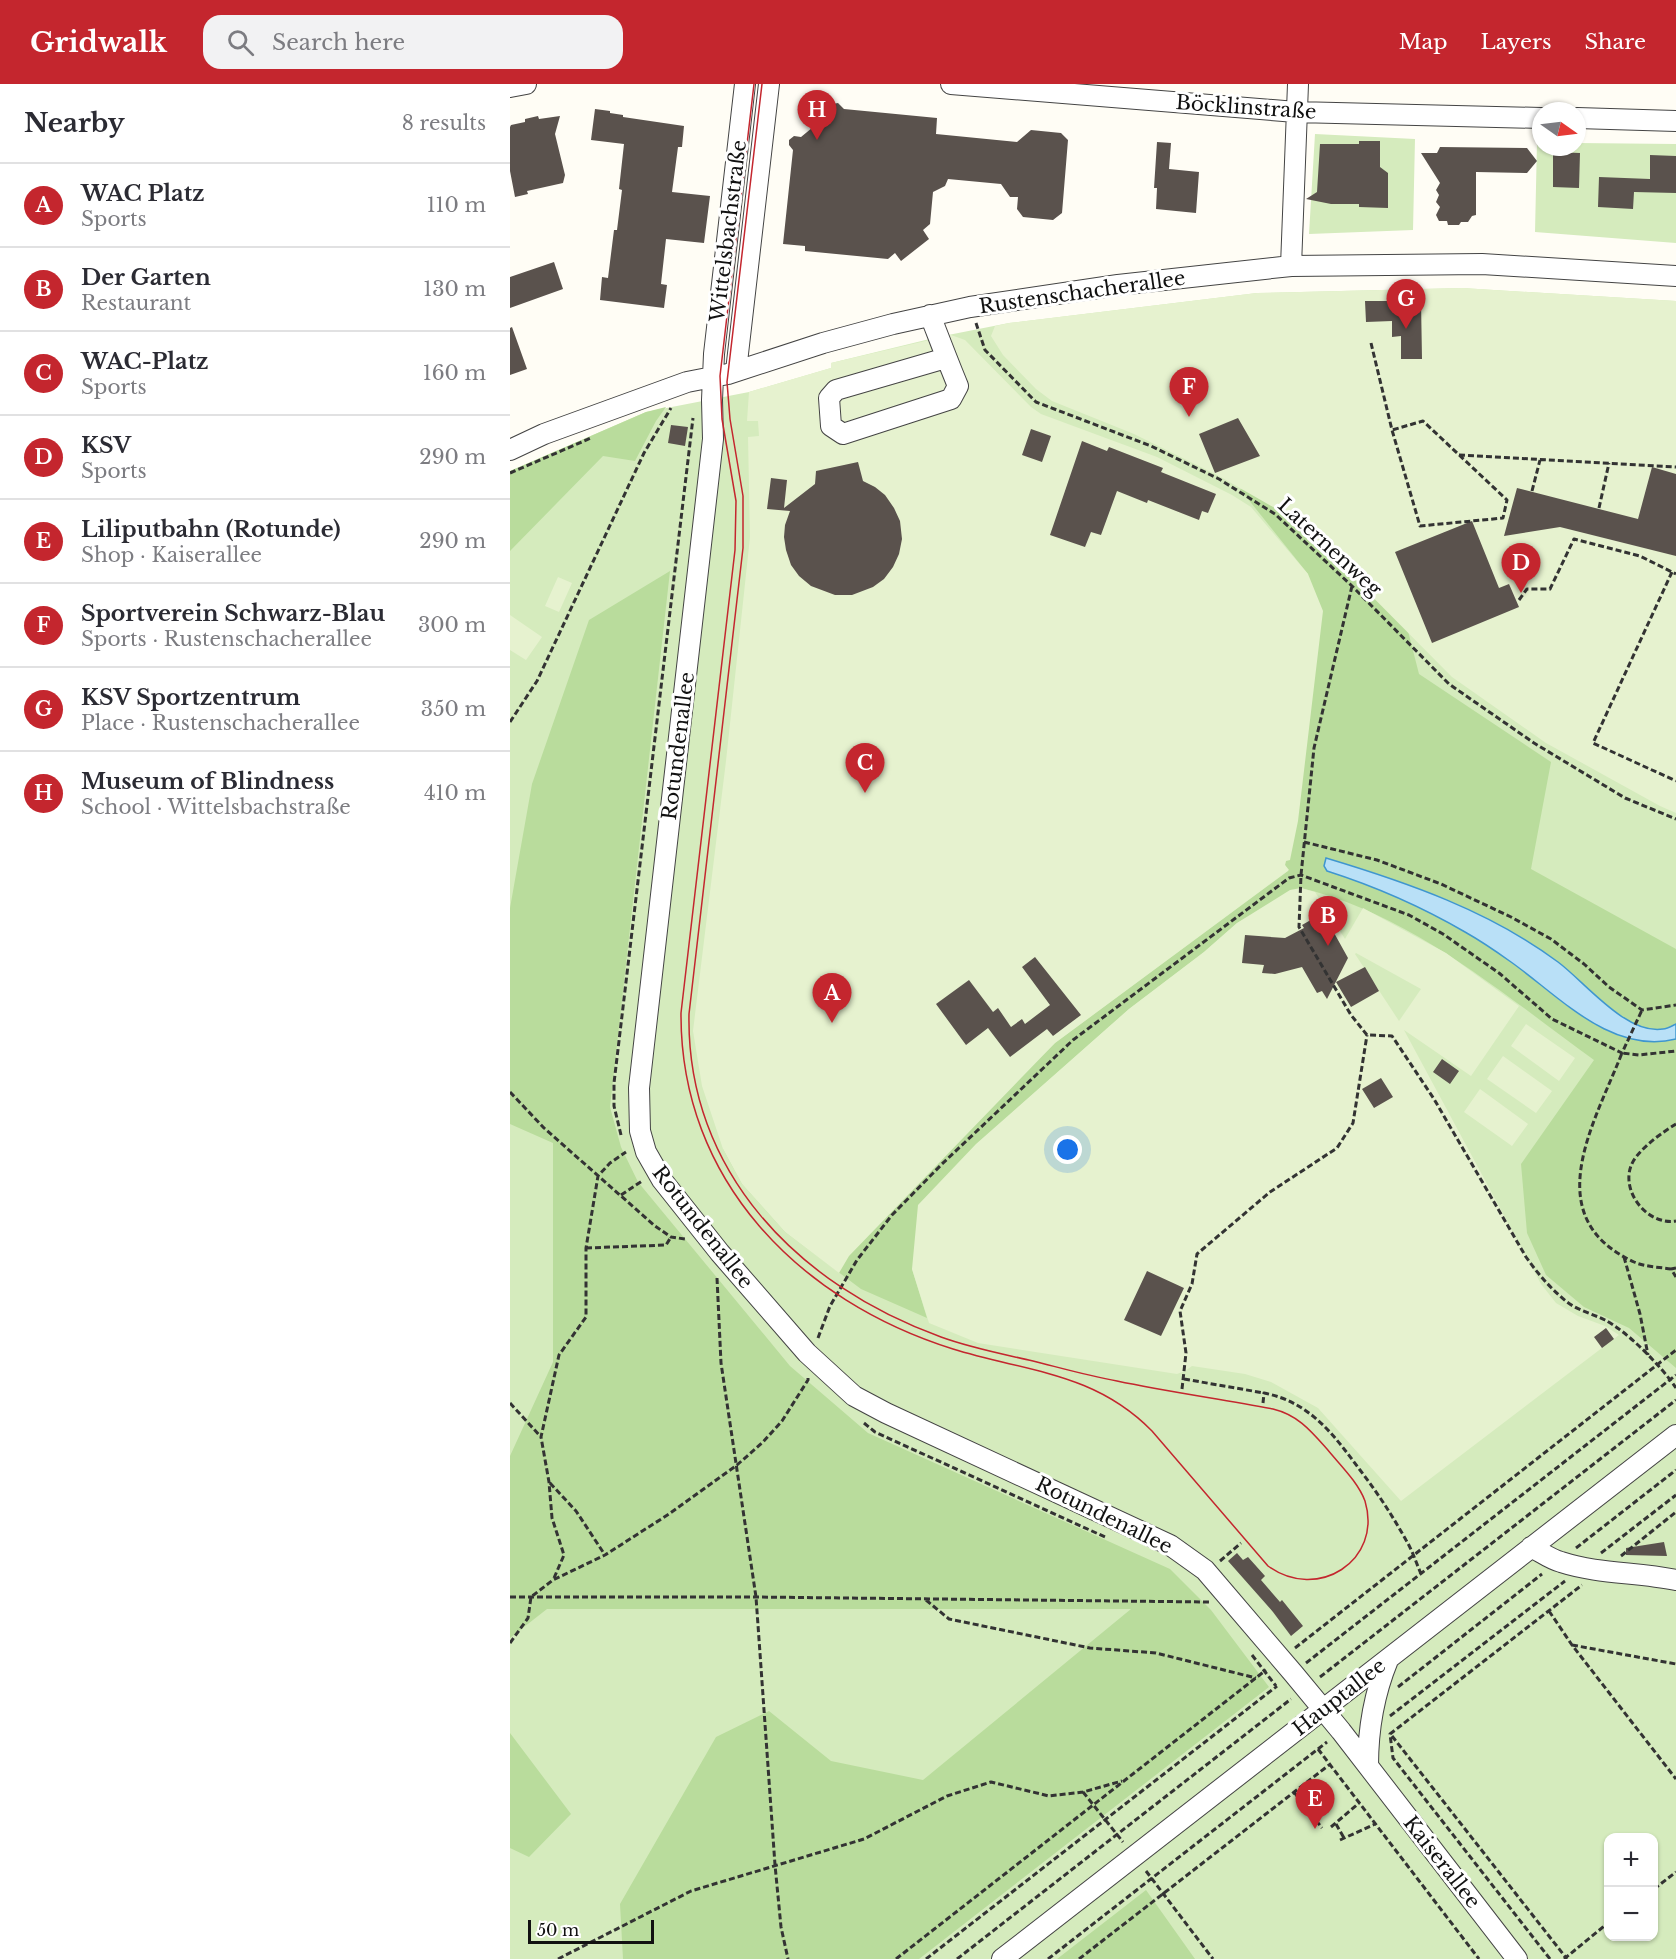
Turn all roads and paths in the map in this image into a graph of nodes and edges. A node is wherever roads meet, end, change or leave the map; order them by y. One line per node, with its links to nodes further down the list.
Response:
1 (526, 84): 6 (street)
2 (745, 84): 19 (street, Wittelsbachstraße)
3 (769, 84): 18 (street, Wittelsbachstraße)
4 (951, 84): 7 (street, Böcklinstraße)
5 (1298, 84): 8 (street)
6 (510, 87)
7 (1016, 87): 8 (street, Böcklinstraße)
8 (1296, 112): 9 (street, Böcklinstraße); 12 (street)
9 (1532, 118)
10 (1586, 118): 11 (street)
11 (1676, 121)
12 (1291, 266): 13 (street, Rustenschacherallee); 14 (street, Rustenschacherallee)
13 (1676, 276)
14 (970, 308): 15 (street, Rustenschacherallee); 34 (path, Laternenweg)
15 (930, 315): 17 (street); 18 (street, Rustenschacherallee)
16 (1371, 343): 23 (path)
17 (946, 358): 17 (street)
18 (736, 371): 19 (street, Rustenschacherallee)
19 (705, 379): 25 (street, Rustenschacherallee); 48 (path); 66 (street, Rotundenallee)
20 (674, 405): 21 (path)
21 (668, 412): 22 (path); 36 (path)
22 (659, 414)
23 (1392, 430): 26 (path); 26 (path)
24 (597, 435): 30 (path)
25 (510, 450)
26 (1458, 455): 27 (path)
27 (1540, 460): 28 (path); 31 (path)
28 (1609, 463): 29 (path); 32 (path)
29 (1676, 466)
30 (510, 473)
31 (1532, 491)
32 (1599, 508)
33 (1674, 573): 35 (path); 37 (path)
34 (1352, 586): 38 (path, Laternenweg); 39 (path)
35 (1519, 600)
36 (510, 722)
37 (1676, 781)
38 (1676, 819)
39 (1304, 842): 40 (path); 42 (path)
40 (1301, 875): 43 (path); 45 (path); 66 (path)
41 (1676, 1005): 42 (path)
42 (1642, 1010): 45 (path)
43 (1367, 1035): 65 (path); 68 (path)
44 (1676, 1051): 45 (path)
45 (1622, 1053): 59 (path)
46 (510, 1092): 50 (path)
47 (1676, 1124): 53 (path)
48 (623, 1140)
49 (631, 1161): 50 (path)
50 (598, 1176): 52 (path); 58 (path)
51 (648, 1189): 52 (path)
52 (621, 1195): 55 (path)
53 (1676, 1221)
54 (679, 1230): 56 (path)
55 (671, 1237): 56 (path); 58 (path)
56 (685, 1239): 57 (path)
57 (692, 1244)
58 (586, 1248): 78 (path)
59 (1624, 1256): 61 (path); 65 (path)
60 (1676, 1268): 61 (path)
61 (1671, 1269): 62 (path)
62 (1676, 1277)
63 (724, 1284): 79 (path)
64 (1676, 1350): 67 (path)
65 (1648, 1357): 67 (path)
66 (804, 1362): 69 (path); 69 (path); 91 (street, Rotundenallee)
67 (1657, 1364): 70 (path); 88 (path)
68 (1184, 1379): 71 (path); 72 (path)
69 (808, 1380): 79 (path)
70 (1676, 1388)
71 (1182, 1389)
72 (1264, 1394): 75 (path); 88 (path)
73 (1676, 1400): 109 (path)
74 (510, 1403): 78 (path)
75 (1263, 1403)
76 (856, 1417): 84 (path)
77 (1676, 1435): 86 (street, Hauptallee)
78 (540, 1437): 81 (path)
79 (737, 1465): 87 (path); 97 (path)
80 (1676, 1470): 89 (path)
81 (549, 1482): 87 (path); 93 (path)
82 (1676, 1495): 90 (path)
83 (1676, 1512): 90 (path)
84 (1109, 1539)
85 (1241, 1543): 91 (path)
86 (1531, 1547): 89 (street); 105 (street, Hauptallee)
87 (605, 1555): 93 (path)
88 (1412, 1556): 92 (path); 103 (path)
89 (1559, 1561): 90 (street); 113 (path)
90 (1592, 1569): 94 (street); 100 (path); 113 (path)
91 (1205, 1570): 114 (street, Rotundenallee)
92 (1421, 1574)
93 (553, 1580): 96 (path)
94 (1676, 1581)
95 (1203, 1595): 99 (path)
96 (531, 1597): 97 (path); 98 (path); 101 (path)
97 (756, 1597): 99 (path); 133 (path)
98 (510, 1598)
99 (924, 1599): 110 (path)
100 (1549, 1611): 102 (path); 117 (path)
101 (510, 1643)
102 (1572, 1645): 106 (path); 121 (path)
103 (1295, 1648)
104 (1251, 1654): 108 (path)
105 (1389, 1658): 113 (street); 114 (street, Hauptallee)
106 (1676, 1664)
107 (1270, 1667): 108 (path)
108 (1264, 1671): 110 (path); 111 (path)
109 (1320, 1677)
110 (1256, 1678): 122 (path)
111 (1276, 1686)
112 (1292, 1699): 131 (path)
113 (1382, 1707): 120 (street)
114 (1323, 1709): 116 (street, Kaiserallee); 132 (street, Hauptallee)
115 (1389, 1727): 117 (path)
116 (1341, 1731): 118 (path); 120 (street, Kaiserallee)
117 (1390, 1734): 139 (path); 150 (path)
118 (1318, 1749): 119 (path); 135 (path)
119 (1329, 1765): 124 (path); 125 (path)
120 (1368, 1766): 149 (street, Kaiserallee)
121 (1676, 1779)
122 (1124, 1781): 123 (path); 126 (path)
123 (1083, 1792): 126 (path); 133 (path)
124 (1294, 1792): 130 (path); 137 (path)
125 (1359, 1803): 127 (path); 128 (path)
126 (1094, 1805): 131 (path); 142 (path)
127 (1336, 1824): 128 (path); 129 (path)
128 (1375, 1824): 148 (path)
129 (1331, 1827)
130 (1322, 1828)
131 (1117, 1834): 132 (path); 143 (path)
132 (1134, 1856): 135 (path); 144 (street, Hauptallee)
133 (775, 1865): 140 (path); 141 (path)
134 (1676, 1872): 136 (path)
135 (1152, 1878): 137 (path); 145 (path)
136 (1656, 1887)
137 (1163, 1894): 146 (path); 147 (path)
138 (1604, 1926): 139 (path)
139 (1565, 1958)
140 (558, 1959)
141 (788, 1959)
142 (896, 1959)
143 (957, 1959)
144 (1002, 1959)
145 (1048, 1959)
146 (1079, 1959)
147 (1213, 1959)
148 (1479, 1959)
149 (1517, 1959)
150 (1550, 1959)

